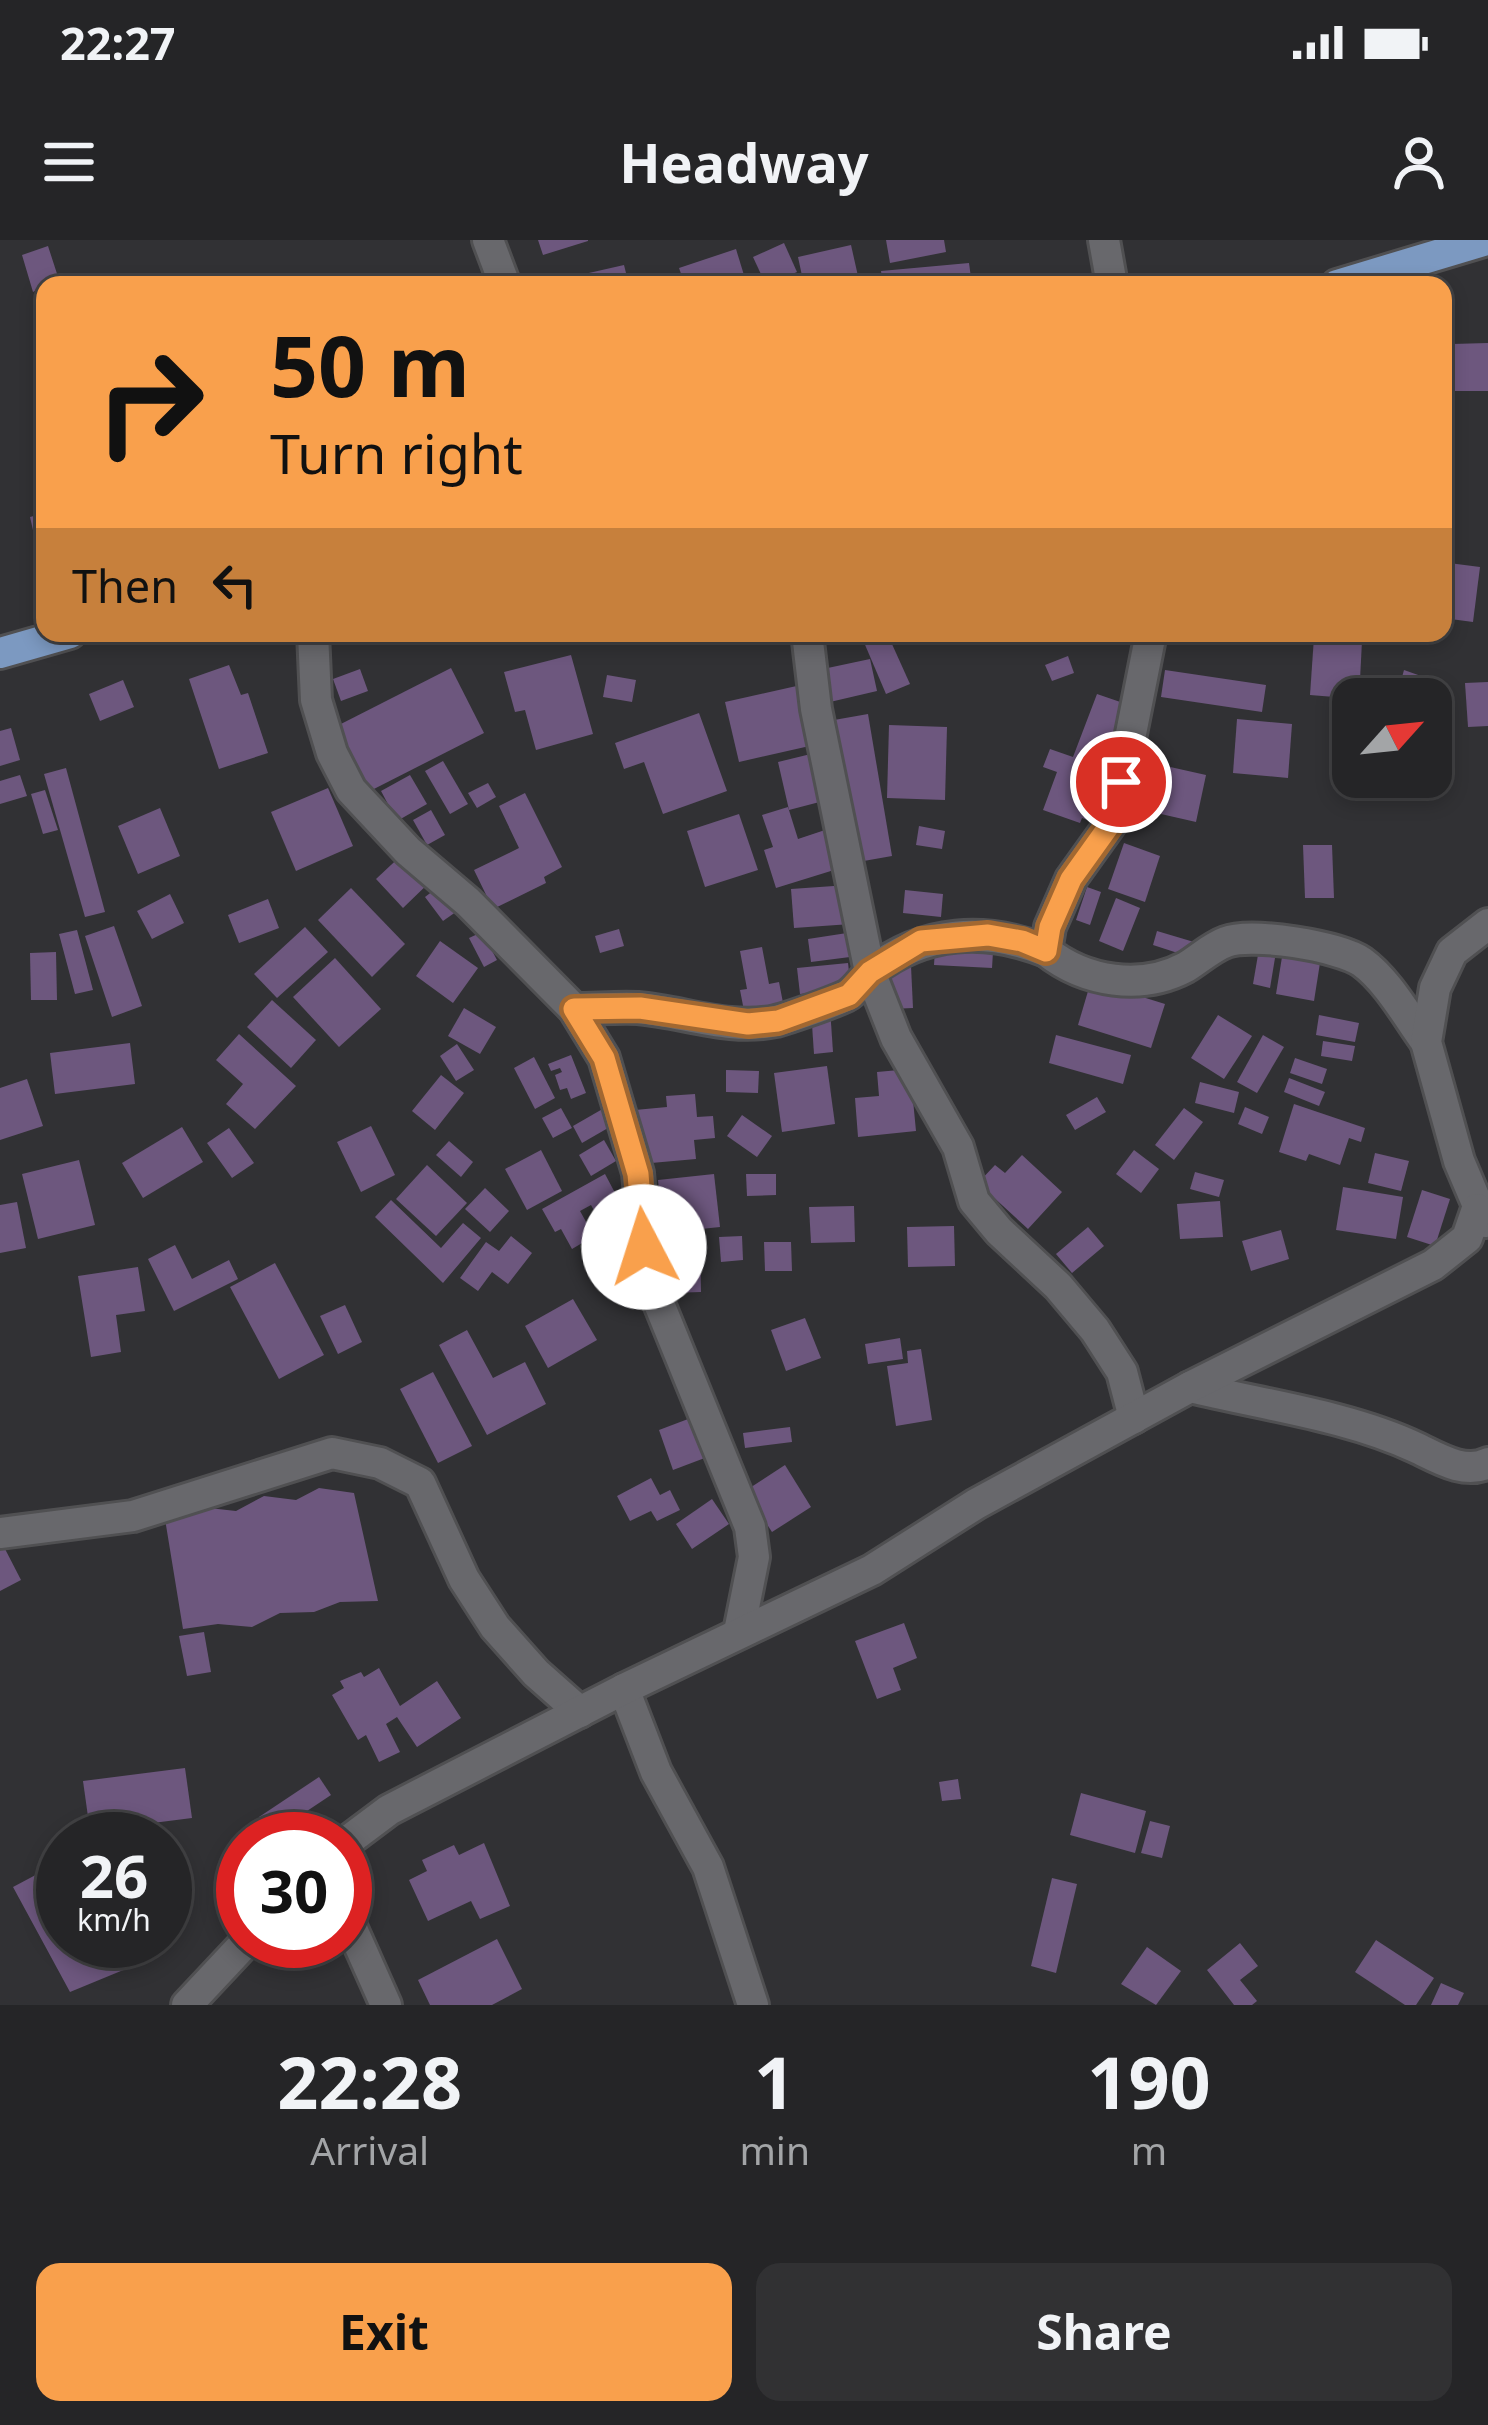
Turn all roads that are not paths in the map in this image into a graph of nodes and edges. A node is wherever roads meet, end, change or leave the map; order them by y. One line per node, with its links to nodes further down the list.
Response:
1 (488, 240): 4 (street)
2 (1105, 240): 5 (street)
3 (1487, 240): 6 (main road)
4 (502, 276)
5 (1111, 276)
6 (1367, 276)
7 (38, 642): 11 (main road)
8 (313, 642): 15 (street)
9 (808, 642): 14 (street)
10 (1148, 642): 13 (street)
11 (0, 653)
12 (1488, 924): 16 (street)
13 (1046, 951): 14 (street); 16 (street)
14 (870, 972): 15 (street); 19 (street)
15 (574, 1009): 22 (street)
16 (1426, 1042): 17 (street)
17 (1482, 1217): 18 (street)
18 (1190, 1388): 19 (street); 20 (street)
19 (1134, 1418): 22 (street)
20 (1488, 1463)
21 (0, 1533): 24 (street)
22 (740, 1632): 23 (street)
23 (624, 1689): 24 (street); 30 (street)
24 (580, 1712): 25 (street)
25 (372, 1823)
26 (223, 1968): 28 (street)
27 (370, 1968): 29 (street)
28 (191, 2003)
29 (386, 2005)
30 (753, 2005)

